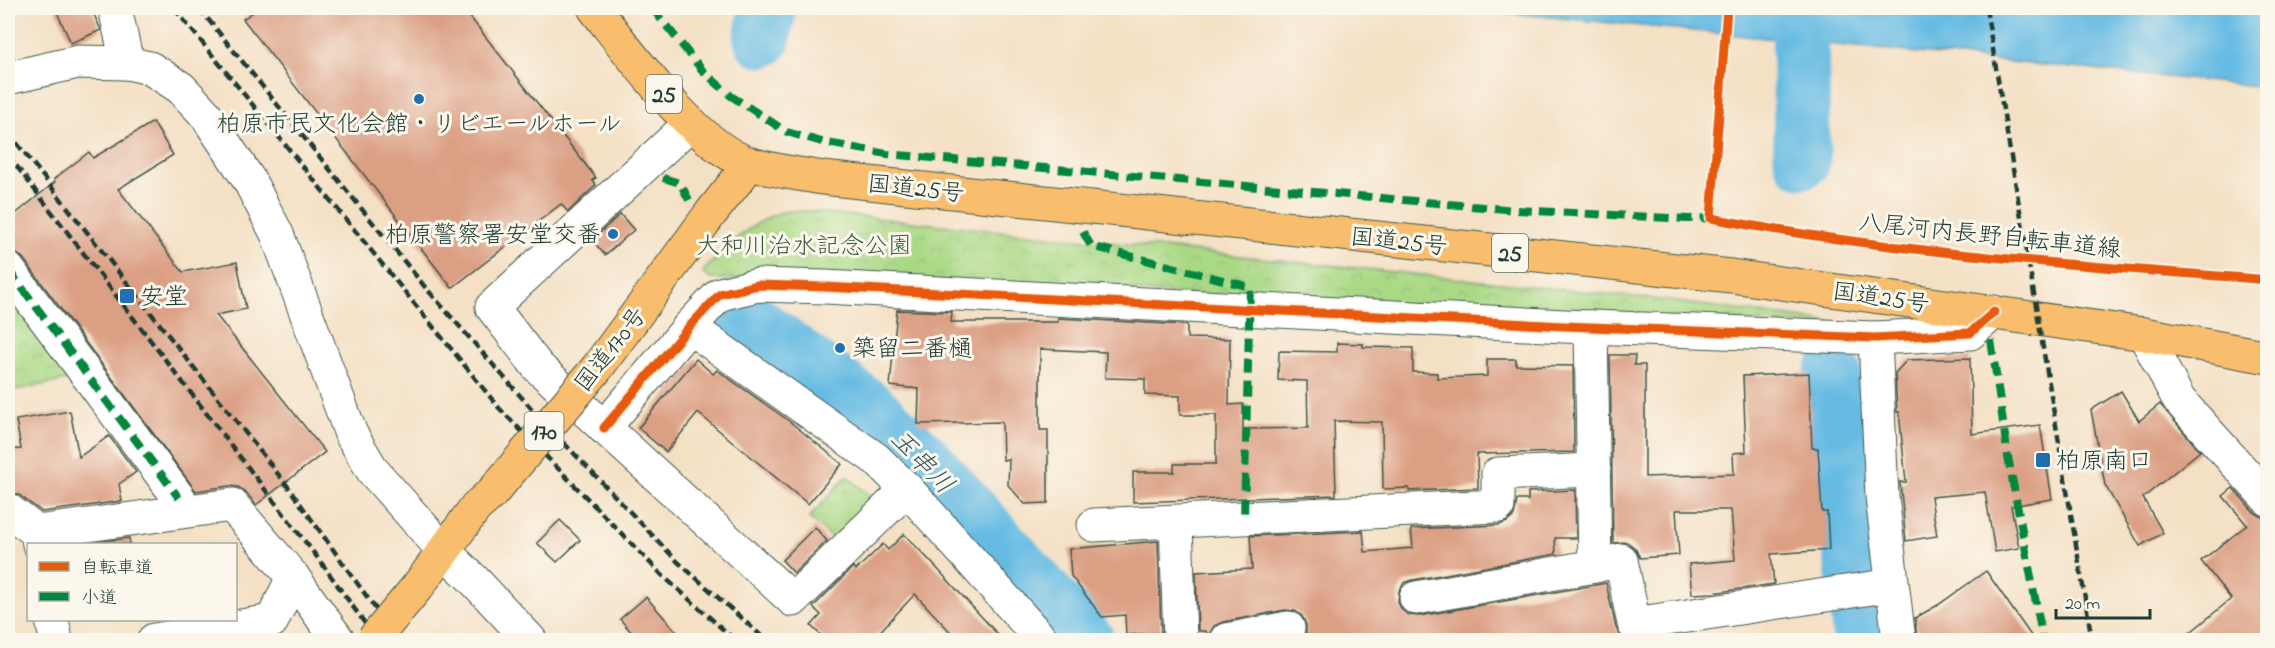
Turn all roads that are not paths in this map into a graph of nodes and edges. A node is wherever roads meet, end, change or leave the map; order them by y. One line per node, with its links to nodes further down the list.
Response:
1 (115, 8): 3 (street)
2 (594, 8): 5 (highway, 国道25号 / 25)
3 (127, 63): 4 (street); 23 (street)
4 (8, 78)
5 (691, 123): 6 (highway, 国道25号 / 25); 14 (street)
6 (750, 164): 8 (highway, 国道25号 / 25); 23 (highway, 国道170号 / 170, bridge)
7 (8, 269): 17 (street)
8 (1994, 312): 11 (highway, 国道25号 / 25); 12 (street)
9 (689, 327): 10 (street); 14 (street); 16 (street)
10 (1592, 327): 12 (street); 15 (street)
11 (2144, 334): 13 (highway, 国道25号 / 25); 18 (street)
12 (1875, 338): 26 (street)
13 (2268, 357)
14 (604, 428): 16 (street)
15 (1594, 470): 20 (street); 24 (street)
16 (907, 489): 35 (street)
17 (179, 498)
18 (2268, 499)
19 (8, 510): 22 (street)
20 (1176, 522): 21 (street); 36 (street)
21 (1094, 525)
22 (38, 538): 25 (street)
23 (444, 551): 33 (highway, 国道170号 / 170, bridge); 34 (street)
24 (1595, 566): 27 (street); 29 (street)
25 (293, 577): 30 (street); 32 (street)
26 (1891, 585): 29 (street); 38 (street)
27 (1416, 598)
28 (1288, 628): 37 (street)
29 (1692, 628)
30 (267, 631): 31 (street)
31 (154, 640)
32 (338, 640)
33 (373, 640)
34 (530, 640)
35 (1042, 640)
36 (1180, 640)
37 (1227, 640)
38 (1899, 640)

